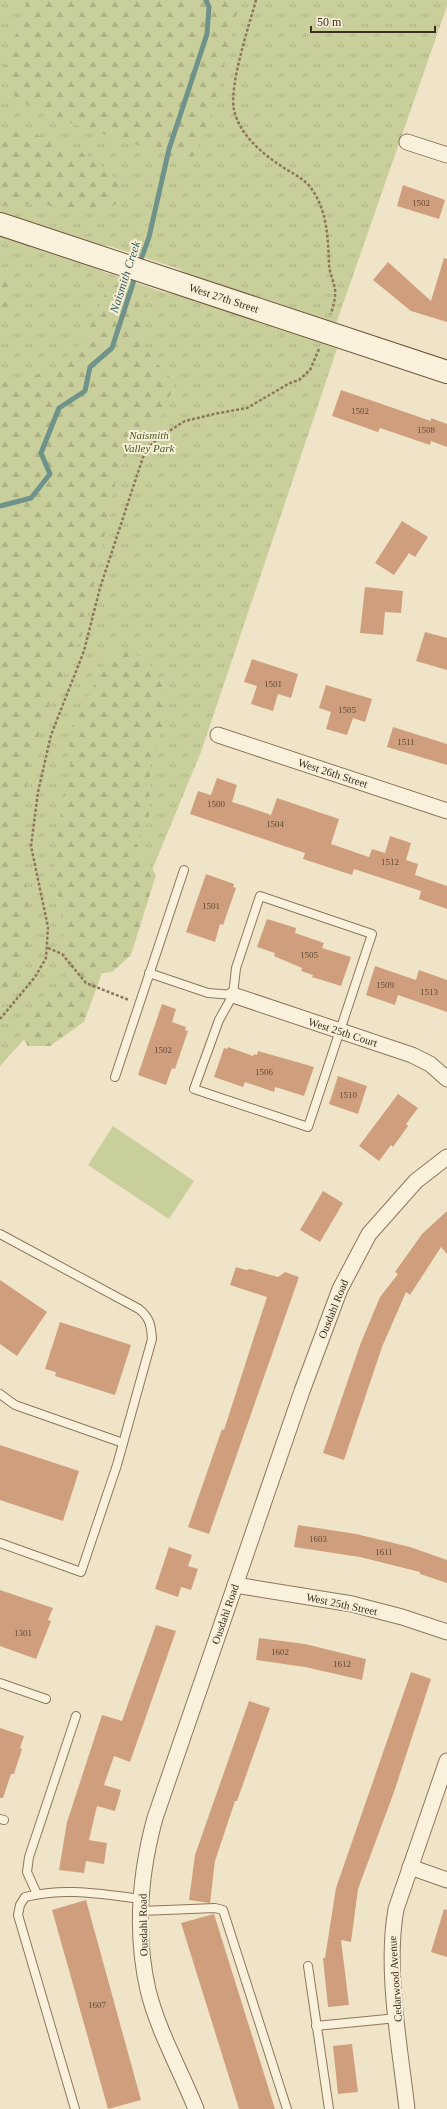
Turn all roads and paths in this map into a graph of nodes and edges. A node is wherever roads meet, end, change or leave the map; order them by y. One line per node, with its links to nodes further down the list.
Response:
1 (256, 0): 5 (path)
2 (407, 142): 3 (street)
3 (447, 155)
4 (0, 224): 7 (street, West 27th Street)
5 (330, 317)
6 (320, 348): 11 (path)
7 (447, 372)
8 (218, 735): 9 (street, West 26th Street)
9 (447, 811)
10 (184, 870): 12 (lane)
11 (48, 948): 14 (path); 15 (path)
12 (149, 973): 13 (lane); 14 (lane)
13 (233, 996): 16 (street, West 25th Court); 16 (lane); 16 (lane)
14 (139, 1004): 17 (lane)
15 (0, 1019)
16 (340, 1031): 18 (street, West 25th Court)
17 (115, 1077)
18 (447, 1079)
19 (447, 1157): 24 (street, Ousdahl Road)
20 (0, 1234): 22 (lane)
21 (0, 1394): 22 (lane)
22 (123, 1443): 23 (lane)
23 (0, 1544)
24 (235, 1585): 25 (street, West 25th Street); 33 (street, Ousdahl Road)
25 (447, 1632)
26 (0, 1683): 27 (lane)
27 (46, 1698)
28 (76, 1716): 32 (lane)
29 (447, 1761): 30 (street, Cedarwood Avenue)
30 (410, 1867): 31 (street); 35 (street, Cedarwood Avenue)
31 (447, 1880)
32 (38, 1894): 33 (lane); 37 (lane)
33 (141, 1905): 38 (street, Ousdahl Road); 39 (lane)
34 (308, 1966): 36 (lane)
35 (397, 2018): 36 (lane); 41 (street, Cedarwood Avenue)
36 (316, 2026): 40 (lane)
37 (76, 2109)
38 (196, 2109)
39 (287, 2109)
40 (329, 2109)
41 (407, 2109)

